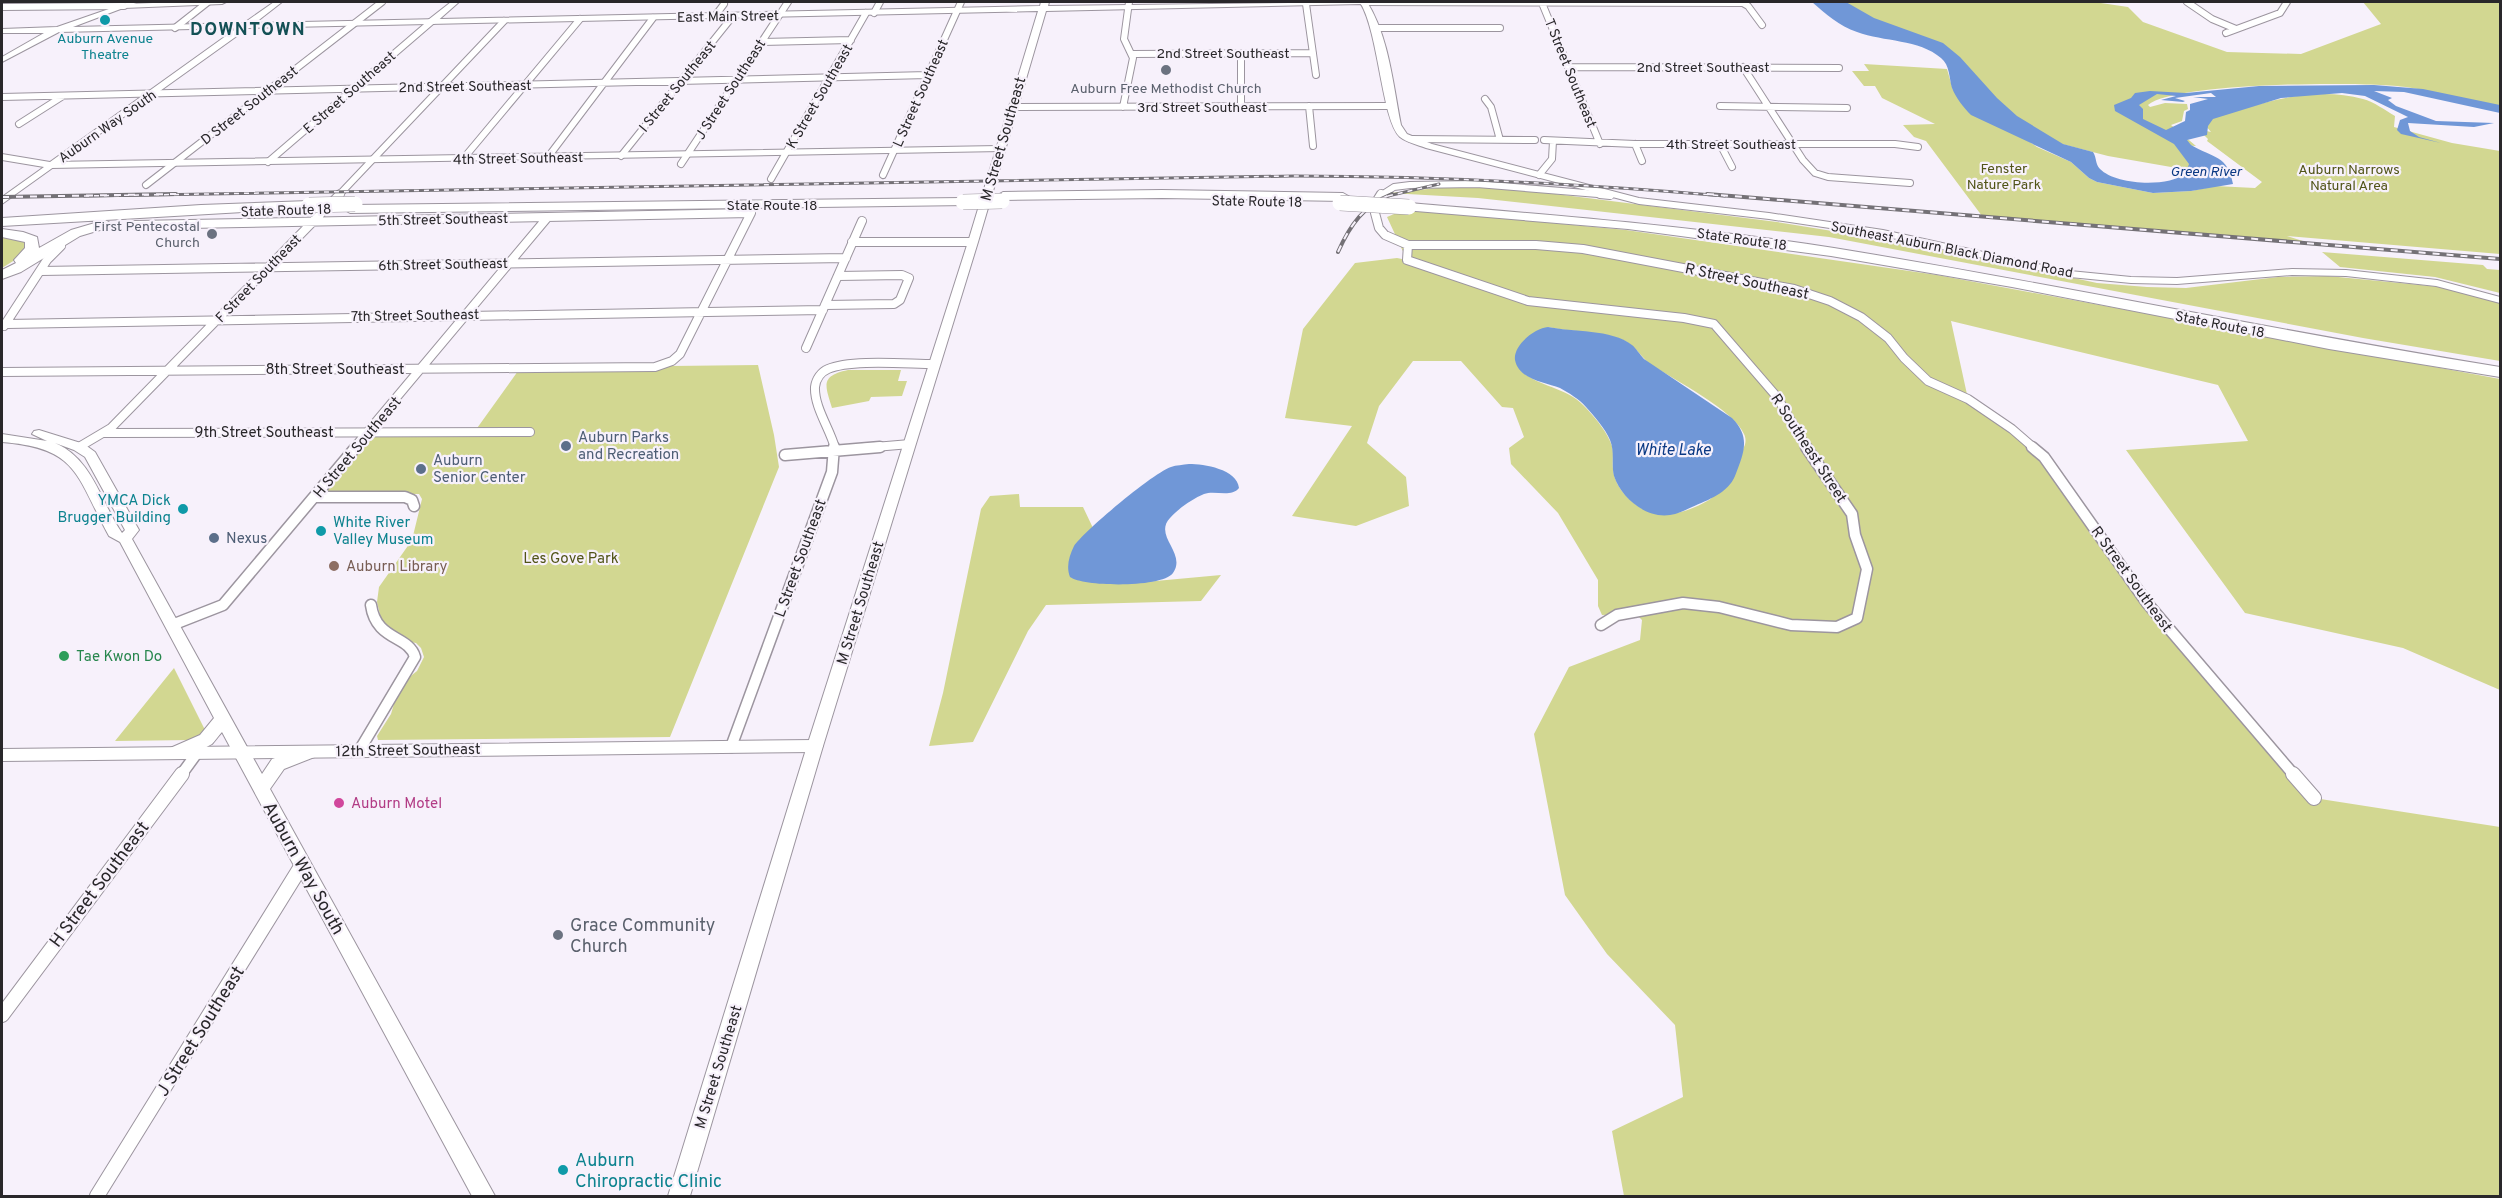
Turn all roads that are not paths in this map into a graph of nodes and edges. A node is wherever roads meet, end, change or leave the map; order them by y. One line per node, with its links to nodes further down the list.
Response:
1 (29, 2): 28 (street)
2 (135, 2): 26 (main road)
3 (208, 2): 4 (street); 17 (street); 42 (street)
4 (222, 2)
5 (278, 2): 41 (main road, Auburn Way South)
6 (382, 2): 39 (street, D Street Southeast)
7 (455, 2): 38 (street)
8 (788, 2): 31 (street, J Street Southeast)
9 (880, 2): 30 (street, K Street Southeast)
10 (961, 2): 29 (street, L Street Southeast)
11 (1350, 2): 22 (main road, East Main Street); 23 (main road, East Main Street)
12 (1569, 2): 13 (street); 19 (street)
13 (1630, 2): 14 (street)
14 (1741, 2): 40 (street)
15 (2187, 2): 45 (street)
16 (2287, 2): 45 (street)
17 (148, 3): 26 (street)
18 (1284, 3): 21 (main road, East Main Street); 22 (main road, East Main Street)
19 (1542, 3): 23 (street); 56 (street, T Street Southeast)
20 (724, 4): 33 (street)
21 (1212, 4): 25 (main road, East Main Street)
22 (1306, 4): 53 (street)
23 (1365, 4): 43 (main road)
24 (1044, 5): 25 (main road, East Main Street); 29 (main road, East Main Street); 79 (main road, M Street Southeast)
25 (1129, 5): 54 (street)
26 (124, 6): 28 (street); 47 (main road)
27 (2, 8): 28 (street)
28 (18, 8): 32 (street)
29 (956, 11): 30 (main road, East Main Street); 59 (street, L Street Southeast)
30 (870, 13): 31 (main road, East Main Street); 49 (street, K Street Southeast)
31 (779, 15): 34 (main road, East Main Street); 50 (street, J Street Southeast)
32 (2, 16)
33 (715, 16): 34 (main road, East Main Street); 35 (main road, East Main Street)
34 (733, 16): 63 (street, I Street Southeast)
35 (653, 18): 36 (main road, East Main Street); 64 (street)
36 (580, 19): 37 (main road, East Main Street); 65 (street)
37 (504, 21): 38 (main road, East Main Street); 66 (street, F Street Southeast)
38 (431, 22): 39 (main road, East Main Street); 67 (street, E Street Southeast)
39 (351, 24): 41 (main road, East Main Street); 68 (street, D Street Southeast)
40 (1762, 26)
41 (244, 27): 42 (main road, East Main Street); 51 (main road, Auburn Way South)
42 (176, 28): 47 (main road, East Main Street)
43 (1374, 28): 44 (street); 76 (main road)
44 (1500, 28)
45 (2236, 28): 48 (street)
46 (2, 31): 47 (main road, East Main Street)
47 (56, 31): 55 (main road)
48 (2226, 33)
49 (851, 40): 50 (street); 61 (street, K Street Southeast)
50 (761, 42): 62 (street, J Street Southeast)
51 (210, 51): 69 (main road, Auburn Way South); 70 (main road, Auburn Way South)
52 (1240, 53): 53 (street, 2nd Street Southeast); 54 (street, 2nd Street Southeast); 74 (street)
53 (1313, 53): 60 (street)
54 (1132, 54): 80 (street)
55 (2, 60)
56 (1568, 67): 57 (street, 2nd Street Southeast); 88 (street, T Street Southeast)
57 (1743, 67): 58 (street, 2nd Street Southeast); 78 (street)
58 (1839, 68)
59 (928, 75): 61 (street, 2nd Street Southeast); 95 (street, L Street Southeast)
60 (1316, 75)
61 (831, 77): 62 (street, 2nd Street Southeast); 96 (street, K Street Southeast)
62 (736, 79): 63 (street, 2nd Street Southeast); 97 (street, J Street Southeast)
63 (682, 81): 64 (street, 2nd Street Southeast); 98 (street, I Street Southeast)
64 (606, 83): 65 (street, 2nd Street Southeast); 100 (street)
65 (526, 84): 66 (street, 2nd Street Southeast); 101 (street)
66 (442, 87): 67 (street, 2nd Street Southeast); 102 (street, F Street Southeast)
67 (353, 88): 68 (street, 2nd Street Southeast); 104 (street, E Street Southeast)
68 (266, 92): 69 (street, 2nd Street Southeast); 106 (street, D Street Southeast)
69 (151, 94): 70 (street, 2nd Street Southeast); 108 (main road, Auburn Way South)
70 (139, 95): 71 (street, 2nd Street Southeast); 108 (main road, Auburn Way South)
71 (64, 96): 72 (street, 2nd Street Southeast); 82 (street)
72 (2, 97)
73 (1485, 99): 84 (street)
74 (1241, 106): 75 (street, 3rd Street Southeast); 80 (street, 3rd Street Southeast)
75 (1309, 106): 76 (street, 3rd Street Southeast); 92 (street)
76 (1392, 106): 83 (main road)
77 (1720, 106): 78 (street)
78 (1768, 106): 81 (street); 91 (street)
79 (1012, 107): 80 (street, 3rd Street Southeast); 94 (main road, M Street Southeast)
80 (1123, 107)
81 (1846, 108)
82 (19, 124)
83 (1411, 139): 84 (street); 111 (main road, Southeast Auburn Black Diamond Road)
84 (1500, 140): 85 (street)
85 (1535, 140)
86 (1544, 140): 87 (street, 4th Street Southeast)
87 (1554, 141): 88 (street, 4th Street Southeast); 111 (street)
88 (1600, 144): 89 (street, 4th Street Southeast)
89 (1635, 144): 90 (street, 4th Street Southeast); 103 (street)
90 (1720, 144): 91 (street, 4th Street Southeast); 109 (street)
91 (1793, 144): 93 (street, 4th Street Southeast); 113 (street)
92 (1313, 146)
93 (1918, 147)
94 (999, 149): 95 (street, 4th Street Southeast); 128 (main road, M Street Southeast)
95 (894, 151): 96 (street, 4th Street Southeast); 110 (street, L Street Southeast)
96 (787, 153): 97 (street, 4th Street Southeast); 112 (street, K Street Southeast)
97 (687, 155): 98 (street, 4th Street Southeast); 107 (street, J Street Southeast)
98 (621, 156): 100 (street, 4th Street Southeast)
99 (2, 157): 108 (main road)
100 (548, 157): 101 (street, 4th Street Southeast)
101 (463, 159): 102 (street, 4th Street Southeast)
102 (374, 160): 104 (street, 4th Street Southeast); 122 (street, F Street Southeast)
103 (1642, 160)
104 (268, 162): 106 (street, 4th Street Southeast)
105 (2, 163): 108 (main road)
106 (174, 164): 108 (street, 4th Street Southeast); 114 (street, D Street Southeast)
107 (681, 164)
108 (43, 165): 115 (main road, Auburn Way South); 117 (main road, Auburn Way South)
109 (1732, 167)
110 (883, 175)
111 (1539, 175): 116 (main road, Southeast Auburn Black Diamond Road)
112 (771, 179)
113 (1910, 183)
114 (146, 185)
115 (2, 191)
116 (1610, 195): 130 (street, R Street Southeast); 140 (main road, Southeast Auburn Black Diamond Road)
117 (2, 201)
118 (1410, 204): 122 (highway, State Route 18, bridge); 148 (highway, State Route 18); 152 (highway, State Route 18)
119 (258, 206): 120 (highway); 122 (highway, State Route 18); 125 (highway, State Route 18)
120 (2, 210)
121 (288, 210): 122 (highway, State Route 18); 125 (highway, State Route 18); 138 (highway)
122 (309, 212): 123 (street, 5th Street Southeast); 126 (street, 5th Street Southeast); 135 (street, F Street Southeast)
123 (547, 218): 133 (street, 5th Street Southeast); 134 (street, H Street Southeast)
124 (862, 221): 129 (street)
125 (2, 224)
126 (135, 225)
127 (2, 233): 136 (highway)
128 (973, 242): 129 (street); 147 (main road, M Street Southeast)
129 (852, 243): 132 (street)
130 (1408, 245): 167 (street, R Southeast Street); 179 (street, R Street Southeast)
131 (61, 246): 137 (street)
132 (846, 258): 133 (street, 6th Street Southeast); 139 (street)
133 (728, 259): 134 (street, 6th Street Southeast); 142 (street)
134 (510, 263): 135 (street, 6th Street Southeast); 143 (street, H Street Southeast)
135 (269, 267): 137 (street, 6th Street Southeast); 144 (street, F Street Southeast)
136 (2, 271)
137 (40, 271): 145 (street)
138 (2, 276)
139 (838, 276): 141 (street); 141 (street, 7th Street Southeast)
140 (2500, 300)
141 (824, 308): 142 (street, 7th Street Southeast); 146 (street)
142 (702, 310): 143 (street, 7th Street Southeast); 149 (street, 8th Street Southeast)
143 (468, 314): 144 (street, 7th Street Southeast); 149 (street, H Street Southeast)
144 (219, 319): 145 (street, 7th Street Southeast); 150 (street, F Street Southeast)
145 (4, 326)
146 (806, 348)
147 (934, 364): 158 (main road, M Street Southeast); 160 (street)
148 (2500, 365)
149 (422, 369): 150 (street, 8th Street Southeast); 154 (street, H Street Southeast)
150 (169, 370): 151 (street, 8th Street Southeast); 156 (street, F Street Southeast)
151 (2, 372)
152 (2500, 372)
153 (2, 431): 159 (main road, Auburn Way South)
154 (370, 432): 155 (street, 9th Street Southeast); 156 (street, 9th Street Southeast); 163 (street, H Street Southeast)
155 (530, 432)
156 (105, 433): 159 (street, F Street Southeast)
157 (2, 438): 161 (main road)
158 (910, 444): 160 (street); 170 (main road, M Street Southeast)
159 (79, 447): 161 (main road); 165 (main road, Auburn Way South)
160 (835, 450): 162 (street); 171 (street, L Street Southeast)
161 (65, 453): 165 (main road, Auburn Way South)
162 (785, 455)
163 (315, 497): 164 (street); 168 (street, H Street Southeast)
164 (414, 506)
165 (125, 539): 168 (main road, Auburn Way South)
166 (371, 605): 172 (street)
167 (1601, 625)
168 (172, 626): 169 (main road, Auburn Way South)
169 (222, 720): 173 (main road, Auburn Way South); 175 (main road)
170 (815, 746): 171 (street, 12th Street Southeast); 184 (main road, M Street Southeast)
171 (731, 747): 172 (street, 12th Street Southeast)
172 (359, 751): 174 (street, 12th Street Southeast)
173 (240, 752): 174 (street, 12th Street Southeast); 176 (street, 12th Street Southeast); 178 (main road, Auburn Way South)
174 (312, 752): 178 (main road)
175 (174, 753): 176 (street, 12th Street Southeast); 177 (street, 12th Street Southeast)
176 (197, 753): 181 (street, H Street Southeast)
177 (2, 755)
178 (261, 789): 180 (main road, Auburn Way South)
179 (2314, 798)
180 (303, 865): 182 (street, J Street Southeast); 183 (main road, Auburn Way South)
181 (2, 1015)
182 (97, 1197)
183 (484, 1197)
184 (679, 1197)

